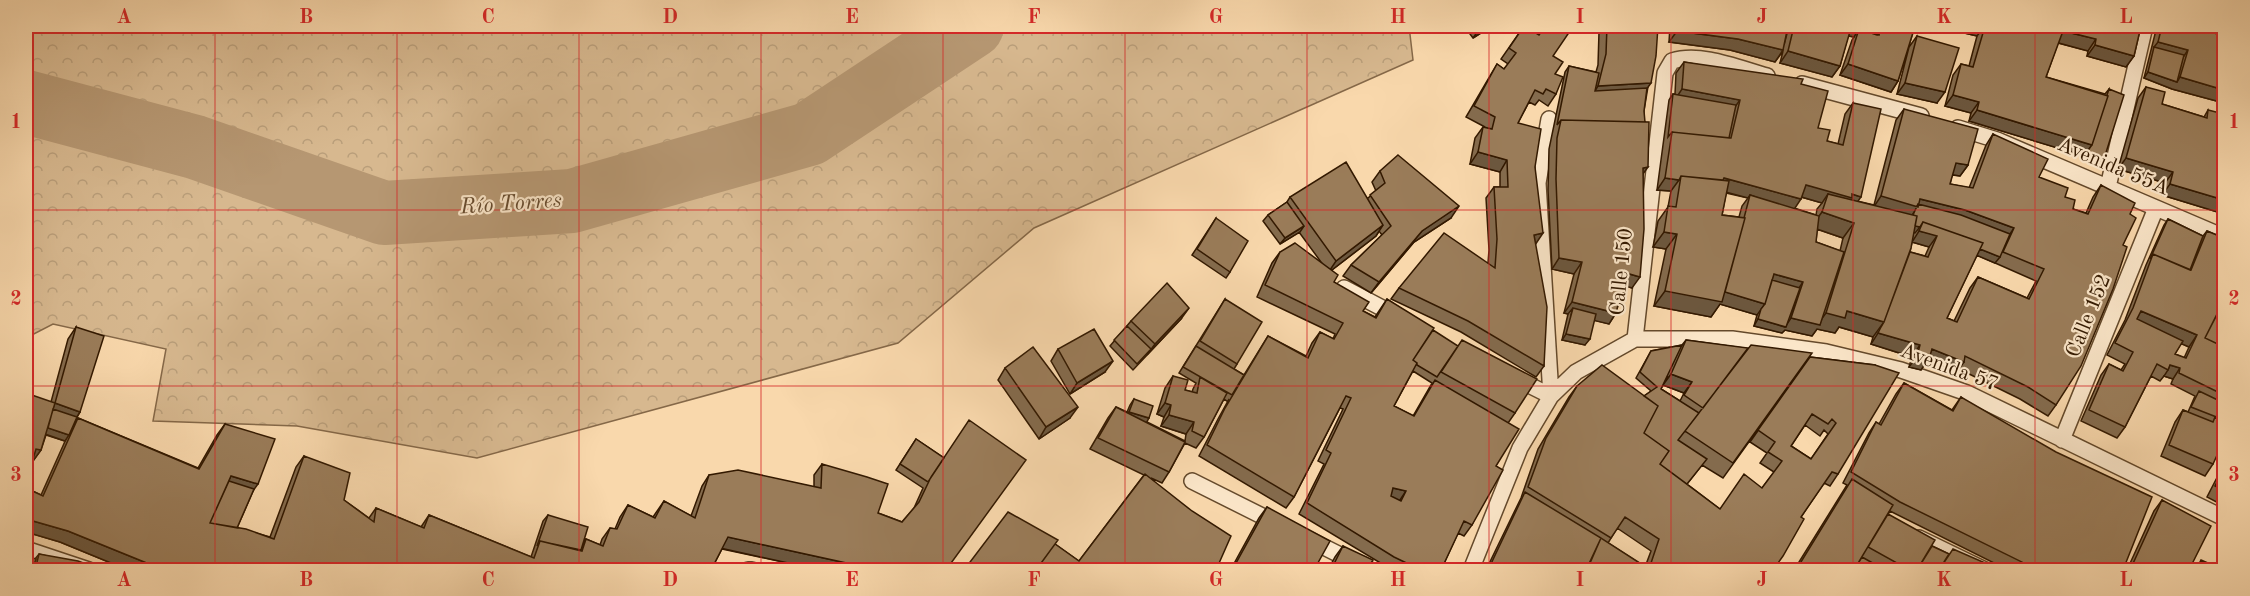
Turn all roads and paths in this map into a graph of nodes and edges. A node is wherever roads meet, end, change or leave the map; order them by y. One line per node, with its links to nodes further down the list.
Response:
1 (2145, 26): 4 (lane)
2 (1672, 62): 4 (lane, Avenida 55A); 9 (lane, Calle 150)
3 (1549, 119): 11 (lane)
4 (2108, 187): 5 (lane, Avenida 55A)
5 (2156, 208): 6 (lane, Avenida 55A); 12 (lane, Calle 152)
6 (2224, 237)
7 (1344, 288): 8 (lane)
8 (1416, 326)
9 (1635, 339): 11 (lane, Calle 150); 12 (lane, Avenida 57)
10 (1499, 369): 11 (lane)
11 (1551, 396): 19 (lane, Calle 150)
12 (2062, 440): 14 (lane, Avenida 57)
13 (1192, 481): 18 (lane)
14 (2224, 518)
15 (1919, 538): 20 (lane)
16 (26, 549): 17 (lane)
17 (89, 570)
18 (1370, 570)
19 (1471, 570)
20 (1985, 570)

